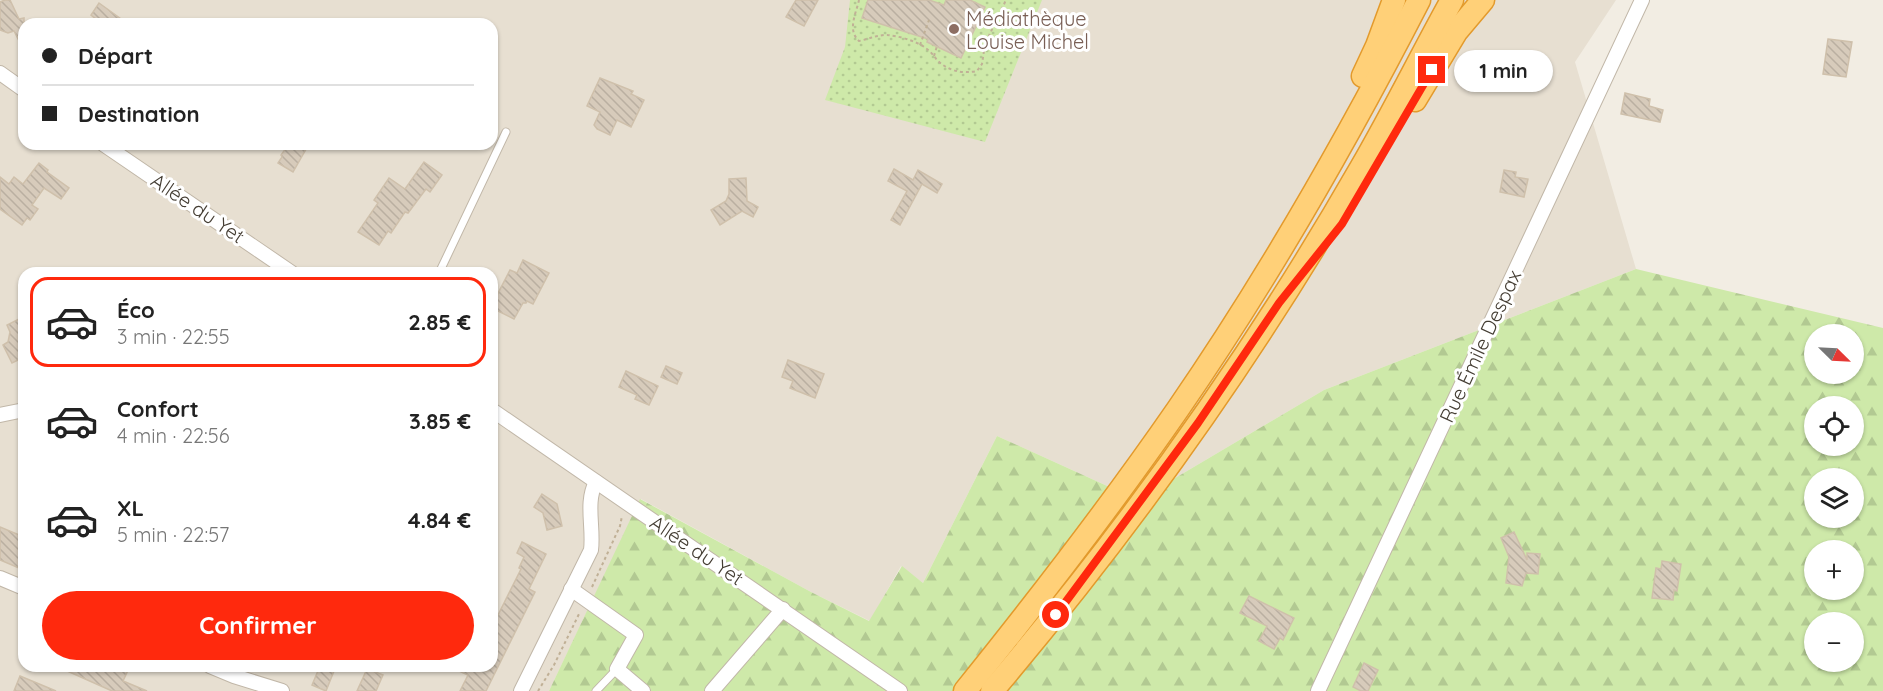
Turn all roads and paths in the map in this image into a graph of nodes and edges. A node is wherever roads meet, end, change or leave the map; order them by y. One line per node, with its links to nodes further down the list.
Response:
1 (859, 0): 9 (path)
2 (1006, 0): 11 (path)
3 (1395, 0): 18 (highway)
4 (1419, 0): 18 (highway)
5 (1452, 0): 21 (highway)
6 (1483, 0): 21 (highway)
7 (1642, 0): 40 (street, Rue Émile Despax)
8 (929, 20): 9 (path)
9 (920, 45): 11 (path)
10 (937, 46): 11 (path)
11 (934, 56)
12 (0, 73): 13 (street)
13 (18, 86)
14 (506, 132): 15 (lane)
15 (498, 149)
16 (112, 150): 19 (street, Allée du Yet)
17 (497, 150): 20 (lane)
18 (1293, 227): 38 (highway)
19 (283, 267)
20 (442, 267)
21 (1279, 303): 39 (highway)
22 (18, 411): 24 (street)
23 (498, 414): 25 (street, Allée du Yet)
24 (0, 415)
25 (596, 482): 28 (street); 29 (street, Allée du Yet)
26 (0, 578): 27 (street)
27 (18, 586)
28 (571, 590): 30 (street); 33 (street)
29 (783, 609): 36 (street); 37 (street, Allée du Yet)
30 (617, 669): 34 (lane); 35 (street)
31 (224, 672): 32 (street)
32 (282, 691)
33 (521, 691)
34 (596, 691)
35 (643, 691)
36 (712, 691)
37 (900, 691)
38 (965, 691)
39 (992, 691)
40 (1318, 691)

